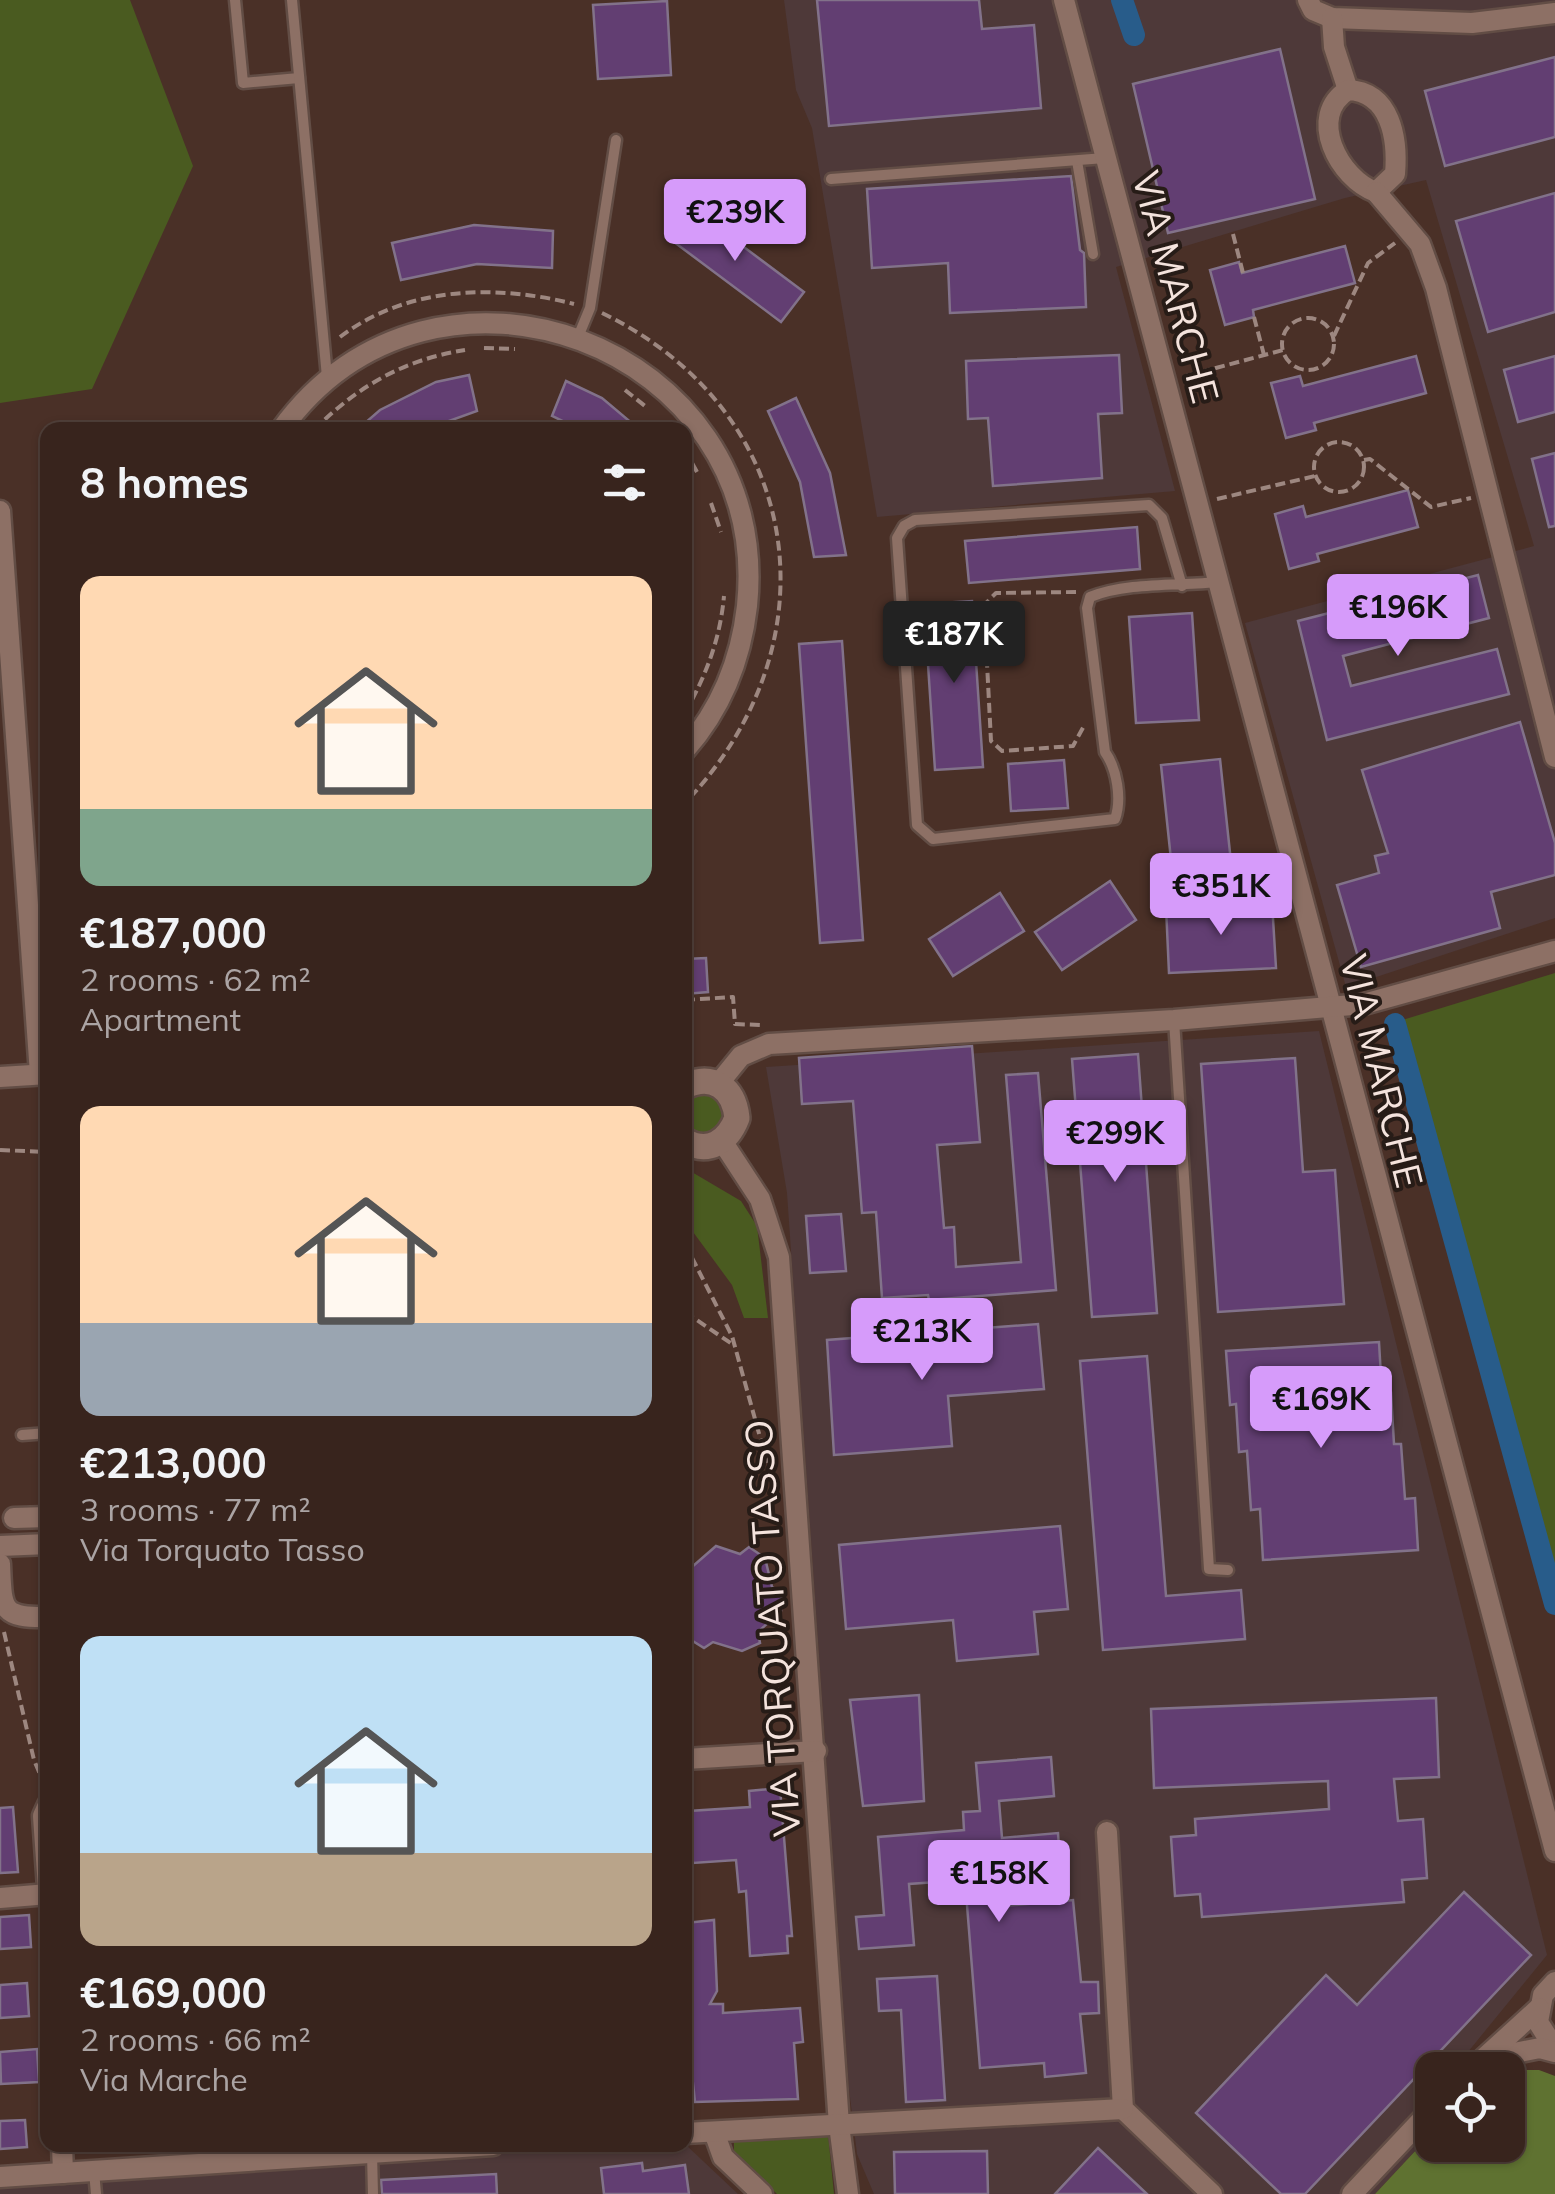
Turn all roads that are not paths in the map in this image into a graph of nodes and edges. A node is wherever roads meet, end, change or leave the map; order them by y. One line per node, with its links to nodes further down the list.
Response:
1 (235, 0): 7 (lane)
2 (292, 0): 7 (lane)
3 (1064, 0): 10 (street, VIA MARCHE)
4 (1308, 0): 6 (street)
5 (1555, 12): 6 (street)
6 (1332, 18): 8 (street)
7 (300, 78): 16 (lane)
8 (1348, 90): 13 (street); 13 (street)
9 (616, 140): 15 (lane)
10 (1106, 158): 11 (lane); 19 (street, VIA MARCHE)
11 (1077, 161): 12 (lane); 14 (lane)
12 (831, 178)
13 (1376, 192): 22 (street)
14 (1093, 254)
15 (578, 337): 16 (street); 21 (street)
16 (327, 377): 17 (street)
17 (287, 422)
18 (0, 511): 26 (street)
19 (1218, 582): 20 (lane); 24 (street, VIA MARCHE)
20 (1182, 586): 20 (lane)
21 (692, 742)
22 (1555, 757)
23 (1555, 951): 24 (street)
24 (1332, 1008): 25 (street); 45 (street, VIA MARCHE)
25 (1174, 1020): 30 (street); 40 (lane)
26 (40, 1023)
27 (40, 1074): 28 (street)
28 (0, 1077)
29 (692, 1083): 30 (street)
30 (718, 1083): 31 (street)
31 (722, 1141): 32 (street); 42 (street, VIA TORQUATO TASSO)
32 (692, 1142)
33 (40, 1433): 34 (lane)
34 (22, 1434)
35 (40, 1517): 36 (street)
36 (14, 1518)
37 (40, 1544): 38 (street)
38 (0, 1546)
39 (0, 1564): 41 (street)
40 (1228, 1570)
41 (40, 1616)
42 (816, 1751): 43 (street); 54 (street, VIA TORQUATO TASSO)
43 (692, 1759)
44 (1107, 1832): 53 (street)
45 (1555, 1851)
46 (40, 1892): 47 (street)
47 (0, 1898)
48 (1554, 1980): 49 (street)
49 (1538, 2008): 50 (street); 51 (street)
50 (1555, 2050): 52 (street)
51 (1492, 2052)
52 (1525, 2052)
53 (1123, 2109): 54 (street); 68 (street)
54 (839, 2126): 56 (street); 67 (street, VIA TORQUATO TASSO)
55 (1415, 2127): 69 (street)
56 (714, 2132): 57 (street); 66 (street)
57 (692, 2133)
58 (62, 2152): 62 (street)
59 (387, 2152): 60 (street)
60 (372, 2153): 61 (street); 65 (lane)
61 (94, 2171): 62 (street); 64 (lane)
62 (63, 2173): 63 (street)
63 (0, 2177)
64 (96, 2194)
65 (374, 2194)
66 (762, 2194)
67 (848, 2194)
68 (1212, 2194)
69 (1352, 2194)

